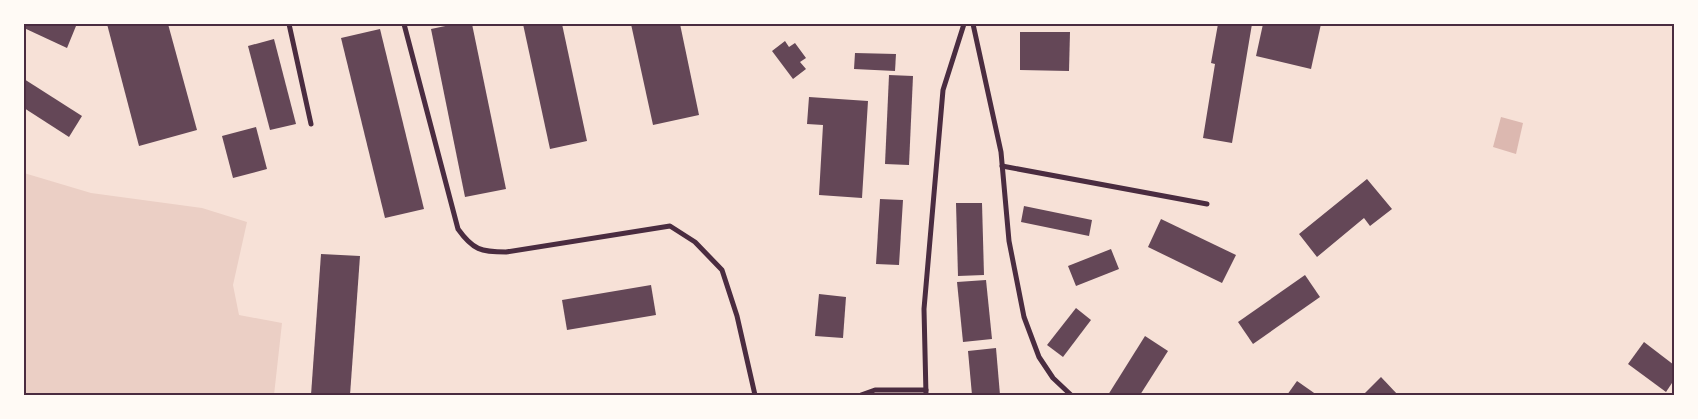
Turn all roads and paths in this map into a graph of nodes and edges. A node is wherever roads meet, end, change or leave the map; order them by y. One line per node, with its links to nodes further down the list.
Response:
1 (289, 24): 5 (street)
2 (404, 24): 9 (street)
3 (964, 24): 8 (street)
4 (973, 24): 6 (street)
5 (311, 124)
6 (1002, 166): 7 (street); 11 (street)
7 (1207, 204)
8 (926, 392): 10 (street)
9 (755, 395)
10 (861, 395)
11 (1071, 395)

